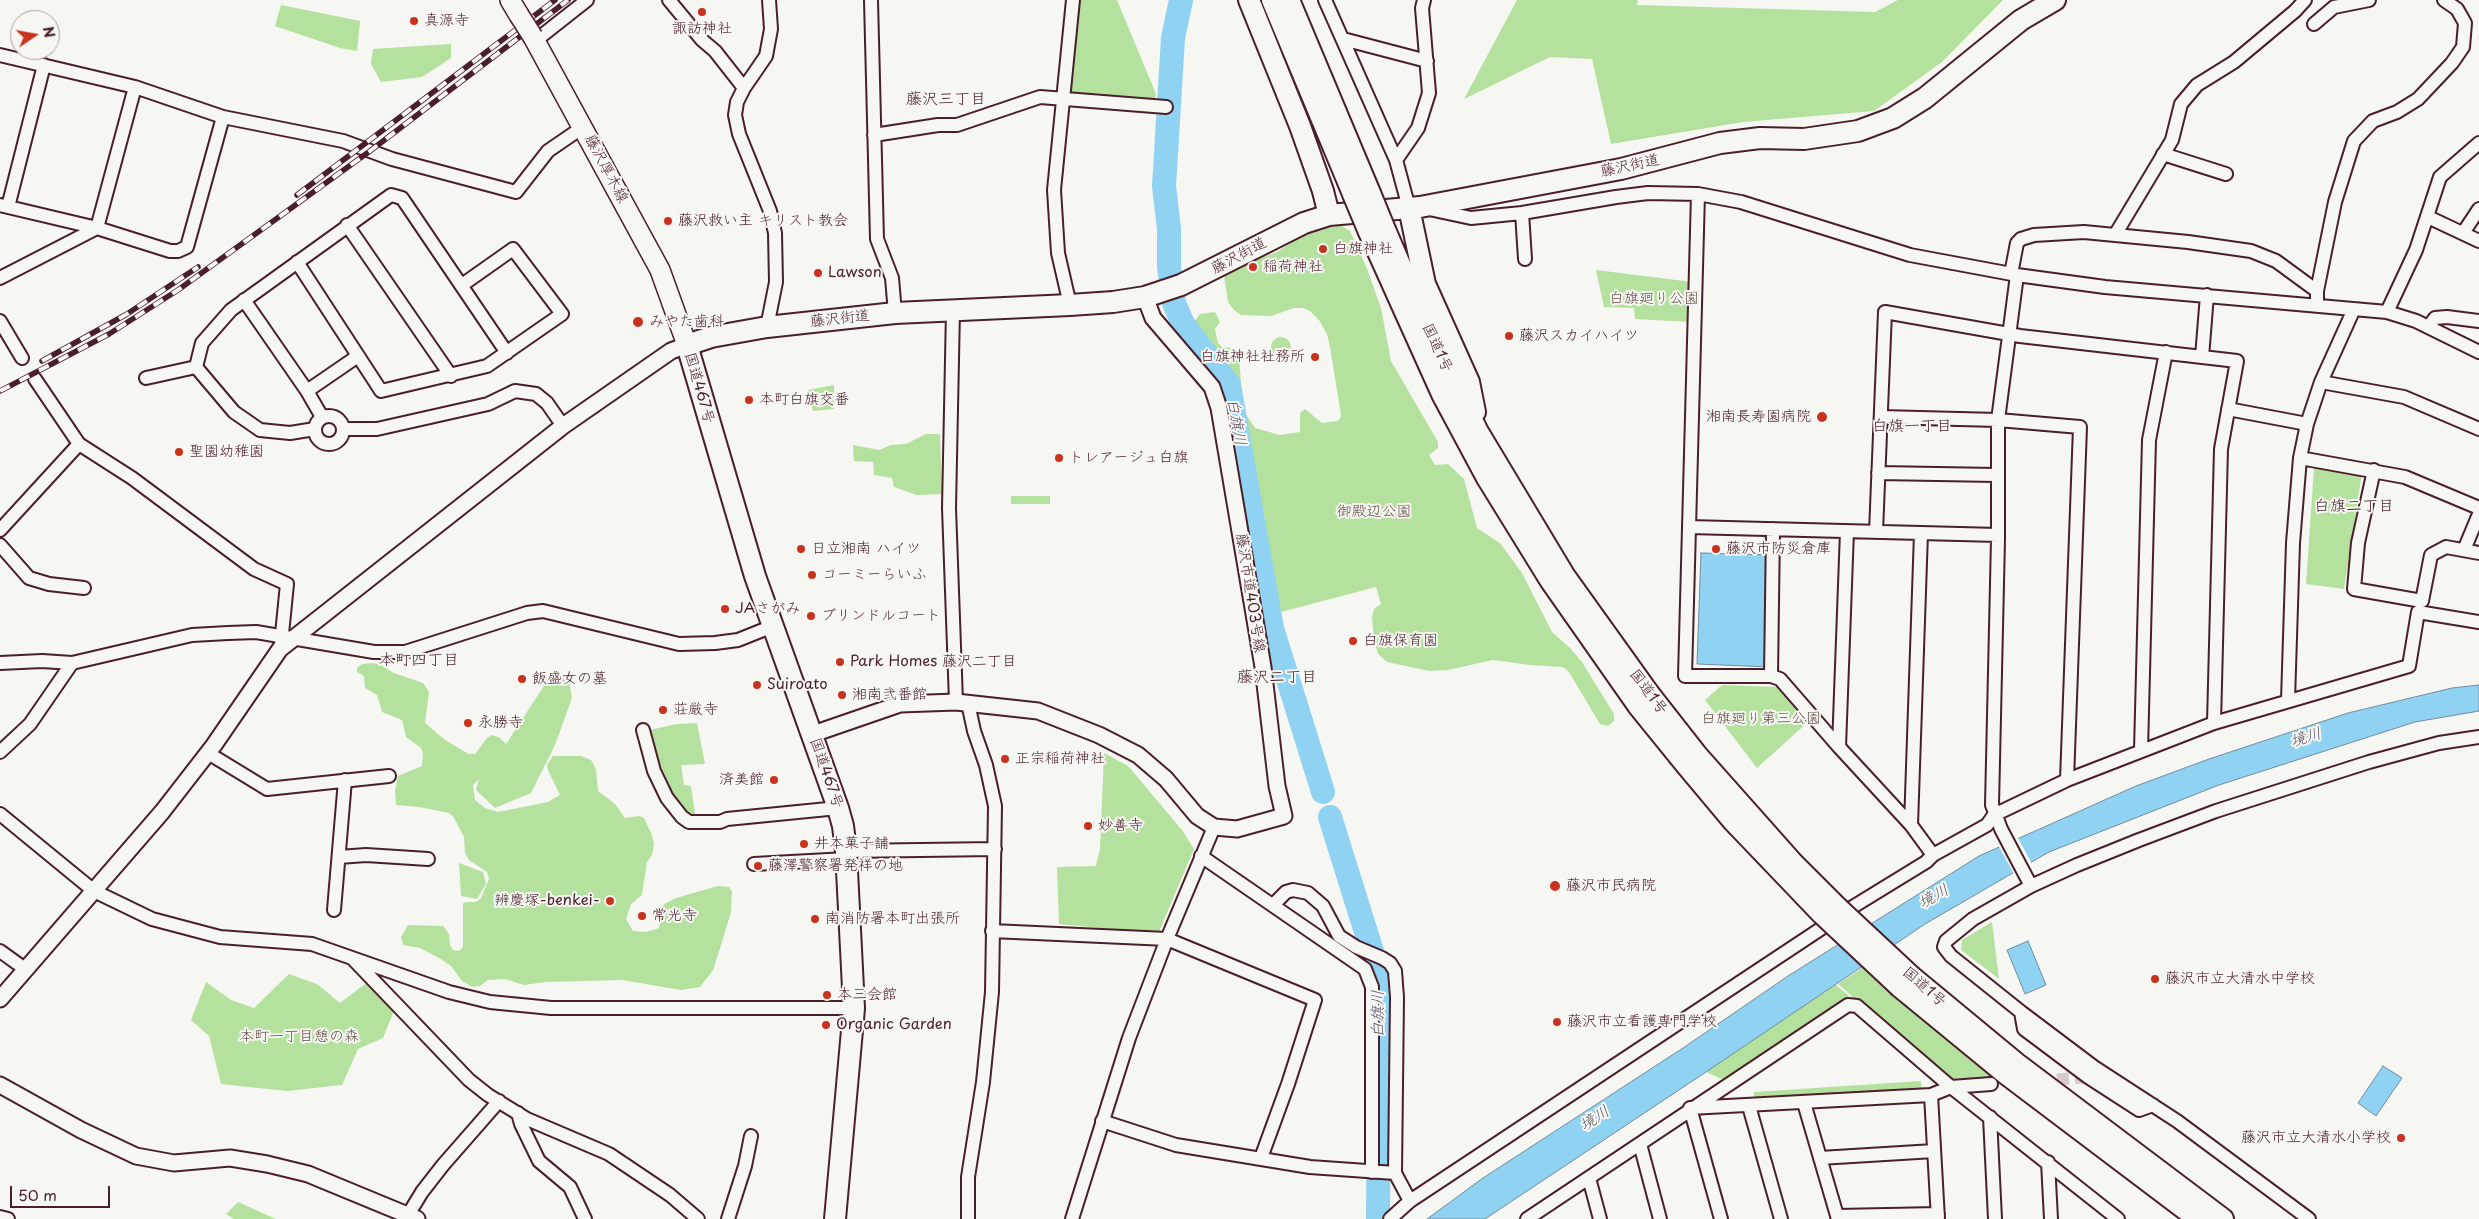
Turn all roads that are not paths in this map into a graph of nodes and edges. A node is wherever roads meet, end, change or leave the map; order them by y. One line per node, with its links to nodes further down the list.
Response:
1 (586, 0): 17 (street)
2 (669, 0): 23 (street)
3 (769, 0): 23 (street)
4 (871, 0): 28 (street)
5 (1073, 0): 24 (street)
6 (1249, 0): 39 (highway)
7 (1272, 0): 33 (highway, 国道1号)
8 (1289, 0): 33 (highway, 国道1号)
9 (1325, 0): 18 (street)
10 (2056, 0): 36 (highway, 藤沢街道)
11 (2305, 0): 30 (street)
12 (2369, 0): 16 (street)
13 (2444, 0): 52 (street)
14 (1421, 3): 20 (street)
15 (515, 8): 17 (main road, 藤沢厚木線, bridge)
16 (2314, 24)
17 (534, 39): 27 (main road, 藤沢厚木線)
18 (1343, 39): 20 (street); 31 (street)
19 (0, 55): 21 (street)
20 (1427, 61): 31 (street)
21 (44, 65): 22 (street); 35 (street)
22 (135, 87): 26 (street); 42 (street)
23 (744, 88): 65 (street)
24 (1063, 99): 25 (street); 28 (street); 57 (street)
25 (1166, 107)
26 (223, 117): 27 (street); 42 (street)
27 (583, 128): 67 (main road, 藤沢厚木線)
28 (874, 135): 61 (street)
29 (2479, 143): 40 (street)
30 (2163, 154): 32 (street); 45 (street)
31 (1396, 160): 36 (street)
32 (2226, 174)
33 (1361, 194): 43 (highway, 国道1号, bridge)
34 (1698, 194): 38 (street); 49 (street); 97 (street)
35 (4, 206): 42 (street)
36 (1414, 208): 38 (street); 39 (highway, 藤沢街道); 89 (highway)
37 (2479, 209): 44 (street)
38 (1522, 213): 47 (street)
39 (1329, 216): 54 (highway, 藤沢街道)
40 (2428, 217): 44 (street); 60 (street)
41 (347, 225): 48 (street); 51 (street); 75 (street)
42 (96, 228): 50 (street)
43 (1377, 232): 89 (highway, 国道1号); 143 (highway, 国道1号)
44 (2463, 233): 46 (street)
45 (2115, 236): 49 (street); 52 (street)
46 (2479, 241)
47 (1525, 259)
48 (297, 262): 55 (street); 71 (street)
49 (2014, 274): 53 (street); 66 (street)
50 (0, 278)
51 (462, 285): 70 (street); 70 (street)
52 (2318, 291): 56 (street)
53 (2207, 295): 56 (street); 72 (street)
54 (1145, 297): 57 (highway, 藤沢街道); 131 (street, 藤沢市道403号線)
55 (244, 300): 74 (street); 79 (street)
56 (2317, 304): 58 (street)
57 (1070, 305): 59 (highway, 藤沢街道)
58 (2354, 309): 60 (street); 78 (street)
59 (953, 310): 61 (highway, 藤沢街道); 115 (street)
60 (2387, 312): 64 (street)
61 (895, 313): 65 (highway, 藤沢街道)
62 (0, 320): 73 (street)
63 (2479, 321): 64 (street)
64 (2429, 326): 69 (street)
65 (767, 327): 67 (highway, 藤沢街道)
66 (2009, 332): 68 (street); 82 (street); 83 (street)
67 (687, 345): 85 (street); 109 (highway, 国道467号)
68 (2166, 352): 72 (street); 121 (street)
69 (2479, 352)
70 (507, 353): 75 (street)
71 (358, 356): 75 (street); 79 (street)
72 (2202, 357): 80 (street)
73 (22, 358)
74 (196, 367): 76 (street); 86 (street)
75 (451, 376)
76 (146, 378)
77 (35, 379): 90 (street)
78 (2321, 382): 84 (street); 88 (street)
79 (307, 391): 81 (street)
80 (2228, 409): 84 (street); 116 (street)
81 (322, 417): 86 (street); 87 (street)
82 (1881, 417): 83 (street); 93 (street)
83 (1998, 420): 94 (street); 126 (street)
84 (2307, 424): 91 (street)
85 (562, 426): 87 (street); 110 (street)
86 (315, 429): 87 (street)
87 (343, 429)
88 (2479, 429)
89 (1478, 432): 143 (highway, 国道1号)
90 (79, 444): 99 (street); 110 (street)
91 (2300, 458): 92 (street); 114 (street)
92 (2374, 470): 95 (street); 105 (street)
93 (1878, 473): 94 (street); 101 (street)
94 (1997, 475): 103 (street)
95 (2479, 508)
96 (2479, 514): 105 (street)
97 (1689, 527): 98 (street); 113 (street)
98 (1773, 529): 100 (street); 113 (street)
99 (0, 530)
100 (1847, 531): 101 (street); 120 (street)
101 (1876, 532): 102 (street)
102 (1921, 533): 103 (street); 130 (street)
103 (1998, 535): 129 (street)
104 (0, 545): 107 (street)
105 (2464, 550): 106 (street)
106 (2479, 552)
107 (84, 588)
108 (2479, 622): 114 (street)
109 (773, 626): 110 (street); 118 (highway, 国道467号)
110 (285, 640): 111 (street); 123 (street)
111 (72, 663): 112 (street); 122 (street)
112 (0, 664)
113 (1771, 676): 120 (street)
114 (2288, 700): 116 (street)
115 (962, 703): 118 (street); 131 (street); 132 (street)
116 (2214, 722): 121 (street)
117 (643, 730): 127 (street)
118 (813, 734): 127 (highway, 国道467号)
119 (2479, 737): 139 (street)
120 (1839, 747): 130 (street)
121 (2141, 750): 126 (street)
122 (0, 752)
123 (208, 753): 125 (street); 140 (street)
124 (389, 776): 125 (street)
125 (345, 780): 134 (street)
126 (2067, 780): 129 (street)
127 (838, 808): 133 (highway, 国道467号)
128 (0, 814): 140 (street)
129 (1994, 815): 136 (street); 139 (street)
130 (1912, 825): 136 (street)
131 (1214, 827): 135 (street)
132 (995, 849): 133 (street); 144 (street)
133 (846, 855): 138 (street); 151 (highway, 国道467号)
134 (339, 856): 137 (street); 142 (street)
135 (1200, 856): 141 (street); 145 (street)
136 (1934, 856): 143 (street)
137 (428, 859)
138 (754, 864)
139 (2029, 883): 197 (street)
140 (94, 891): 147 (street); 148 (street)
141 (1274, 904): 169 (street); 170 (street)
142 (334, 910)
143 (1833, 914): 149 (highway, 国道1号, bridge); 172 (street)
144 (992, 931): 145 (street); 186 (street)
145 (1167, 939): 162 (street); 166 (street)
146 (0, 951): 148 (street)
147 (353, 959): 151 (street); 156 (street)
148 (25, 969): 150 (street)
149 (1906, 982): 195 (highway, 国道1号); 196 (highway, 国道1号)
150 (0, 1000)
151 (854, 1008): 184 (highway, 国道467号)
152 (1991, 1084): 154 (street)
153 (0, 1085): 175 (street)
154 (1951, 1087): 155 (street); 159 (street); 161 (street)
155 (1931, 1096): 157 (street); 165 (street)
156 (499, 1101): 160 (street); 175 (street)
157 (1804, 1103): 158 (street); 167 (street)
158 (1750, 1106): 159 (street); 191 (street)
159 (1690, 1108): 164 (street); 190 (street)
160 (518, 1113): 181 (street); 182 (street)
161 (1990, 1117): 168 (street); 192 (street)
162 (1102, 1121): 166 (street); 187 (street)
163 (750, 1136): 183 (street)
164 (1640, 1144): 171 (street); 189 (street)
165 (1934, 1151): 167 (street); 177 (street)
166 (1261, 1158): 169 (street)
167 (1820, 1158): 179 (street)
168 (2048, 1162): 173 (street); 193 (street)
169 (1372, 1172): 170 (street)
170 (1395, 1173): 172 (street)
171 (1589, 1178): 176 (street); 188 (street)
172 (1410, 1201): 178 (street)
173 (2107, 1214): 194 (street)
174 (0, 1216): 180 (street)
175 (413, 1217)
176 (1533, 1217)
177 (1938, 1217): 179 (street)
178 (1392, 1218)
179 (1837, 1218)
180 (8, 1219)
181 (585, 1219)
182 (698, 1219)
183 (728, 1219)
184 (835, 1219): 185 (street)
185 (848, 1219)
186 (968, 1219)
187 (1072, 1219)
188 (1600, 1219)
189 (1660, 1219)
190 (1721, 1219)
191 (1781, 1219)
192 (1995, 1219)
193 (2050, 1219)
194 (2118, 1219)
195 (2198, 1219)
196 (2223, 1219)
197 (2309, 1219)

